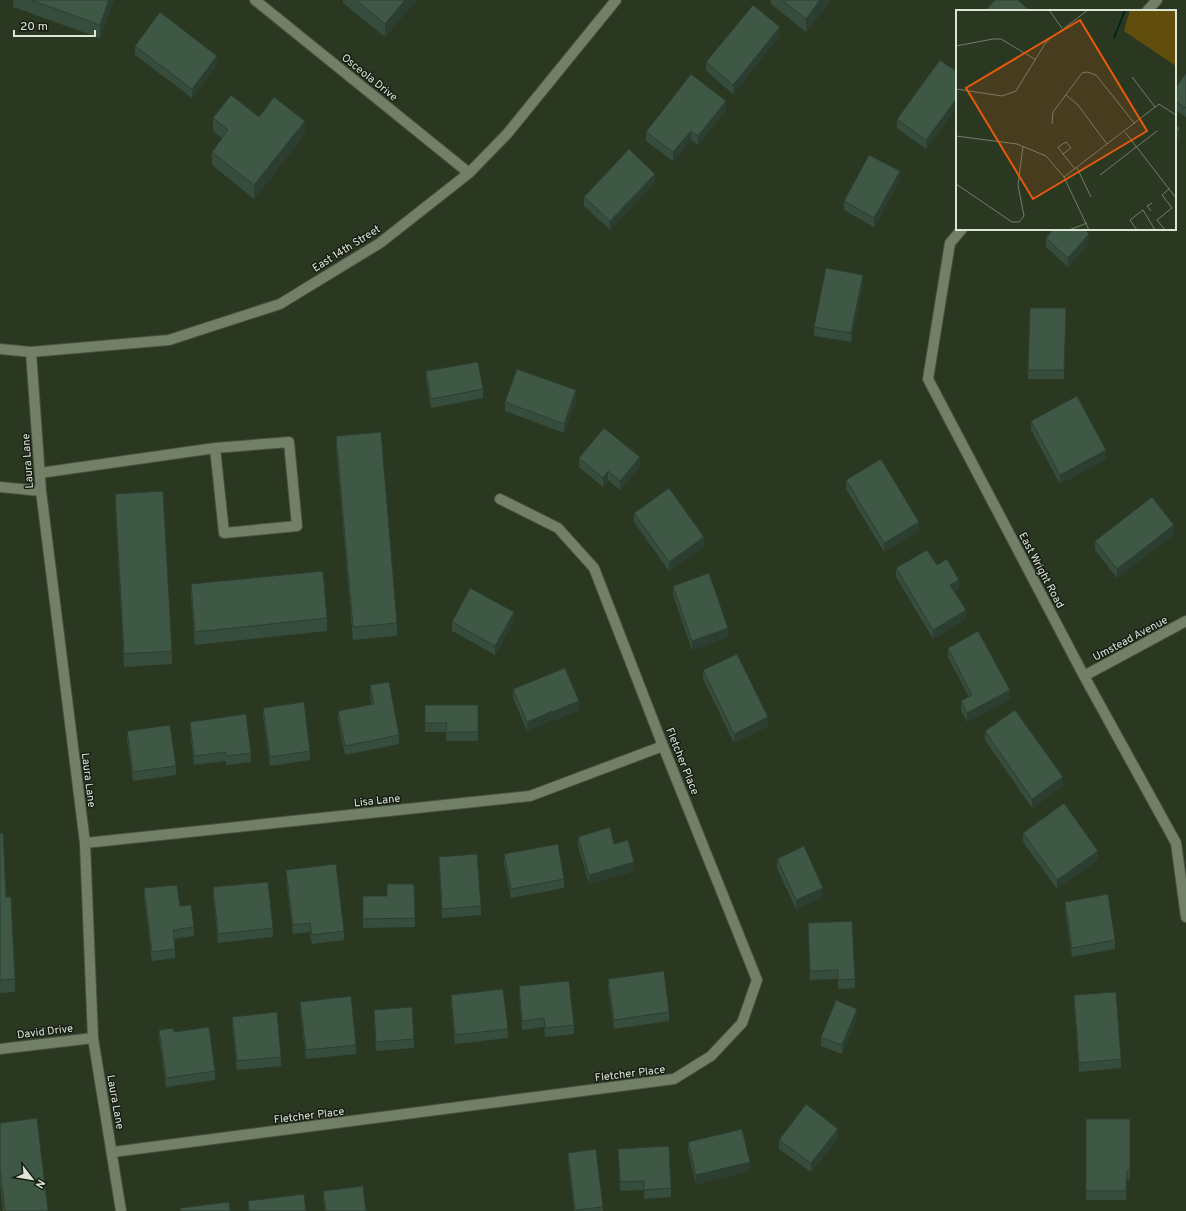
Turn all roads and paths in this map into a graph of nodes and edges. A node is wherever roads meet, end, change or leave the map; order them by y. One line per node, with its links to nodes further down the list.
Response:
1 (255, 0): 5 (street, Osceola Drive)
2 (616, 0): 5 (street, East 14th Street)
3 (1157, 0): 4 (street)
4 (1148, 10)
5 (469, 173): 8 (street, East 14th Street)
6 (961, 230): 15 (street, East Wright Road)
7 (0, 349): 8 (street, East 14th Street)
8 (31, 352): 10 (street, Laura Lane)
9 (215, 448): 9 (street); 10 (street)
10 (40, 473): 12 (street, Laura Lane)
11 (0, 487): 12 (street)
12 (41, 491): 17 (street, Laura Lane)
13 (500, 499): 16 (street, Fletcher Place)
14 (1186, 621): 15 (street, Umstead Avenue)
15 (1084, 676): 18 (street, East Wright Road)
16 (663, 746): 17 (street, Lisa Lane); 21 (street, Fletcher Place)
17 (85, 843): 19 (street, Laura Lane)
18 (1186, 917)
19 (93, 1038): 20 (street, David Drive); 21 (street, Laura Lane)
20 (0, 1049)
21 (112, 1152): 22 (street, Laura Lane)
22 (121, 1211)

